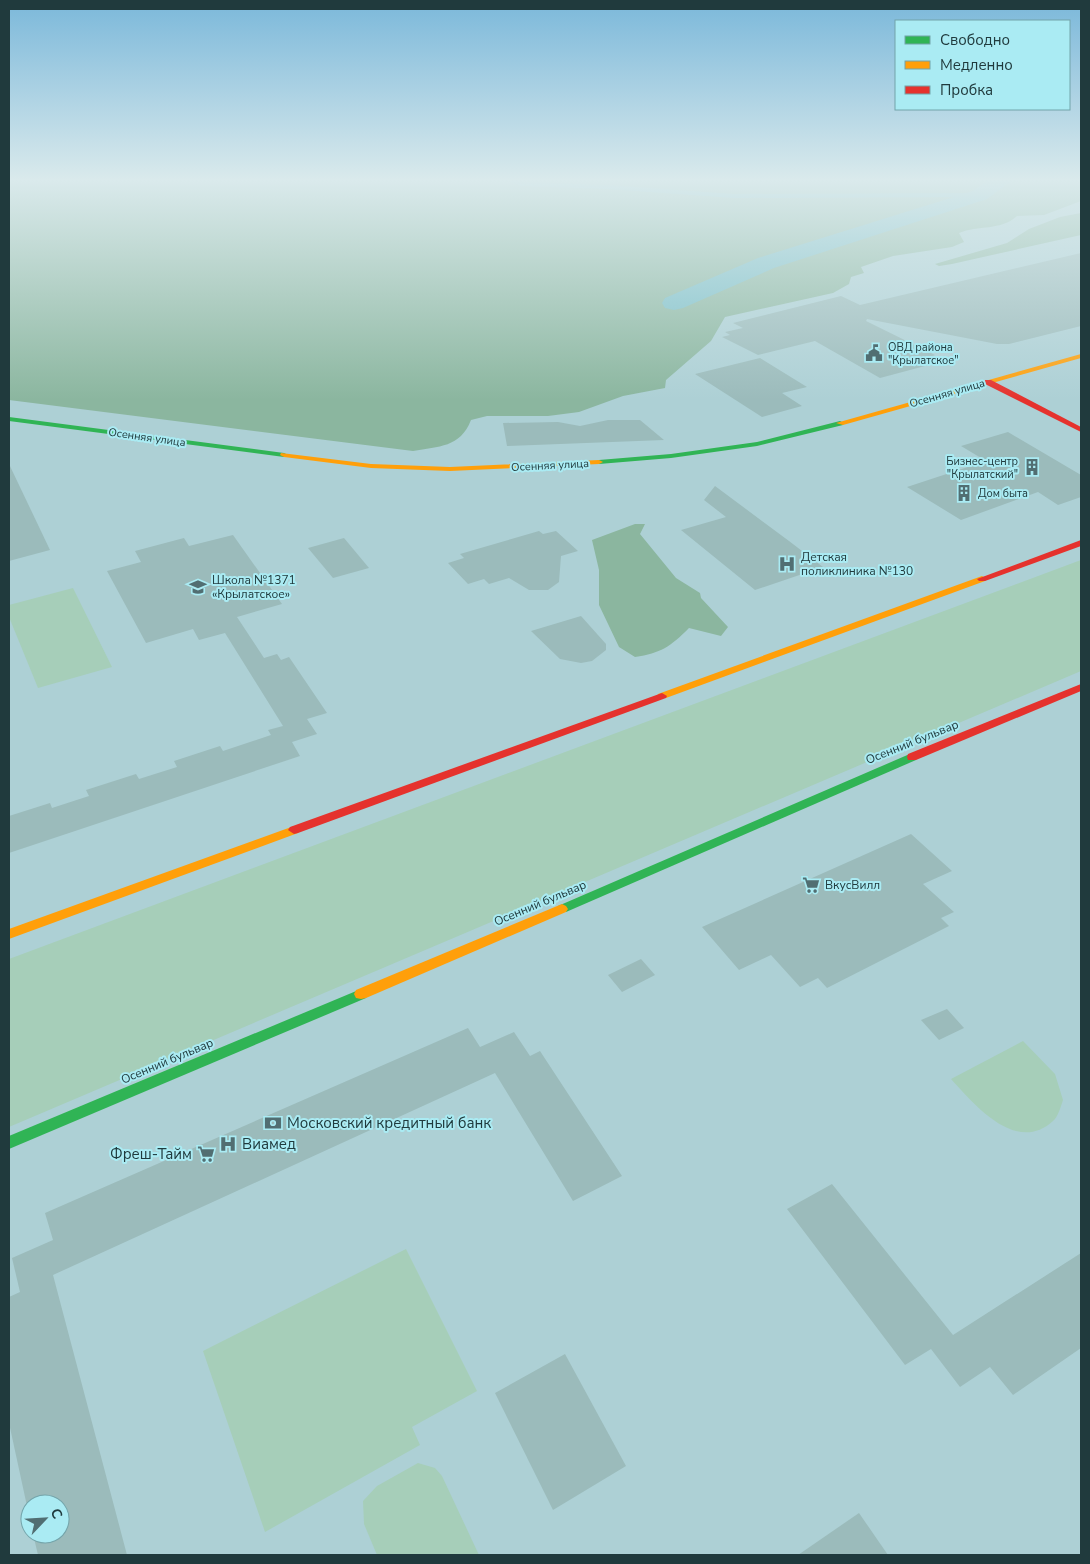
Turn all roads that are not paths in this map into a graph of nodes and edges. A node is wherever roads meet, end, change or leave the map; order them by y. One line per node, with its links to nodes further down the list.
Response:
1 (1081, 356): 2 (street, Осенняя улица)
2 (988, 382): 3 (street, Осенняя улица); 4 (street)
3 (9, 419)
4 (1081, 430)
5 (1081, 543): 7 (street)
6 (1081, 688): 8 (street, Осенний бульвар)
7 (9, 934)
8 (9, 1143)

